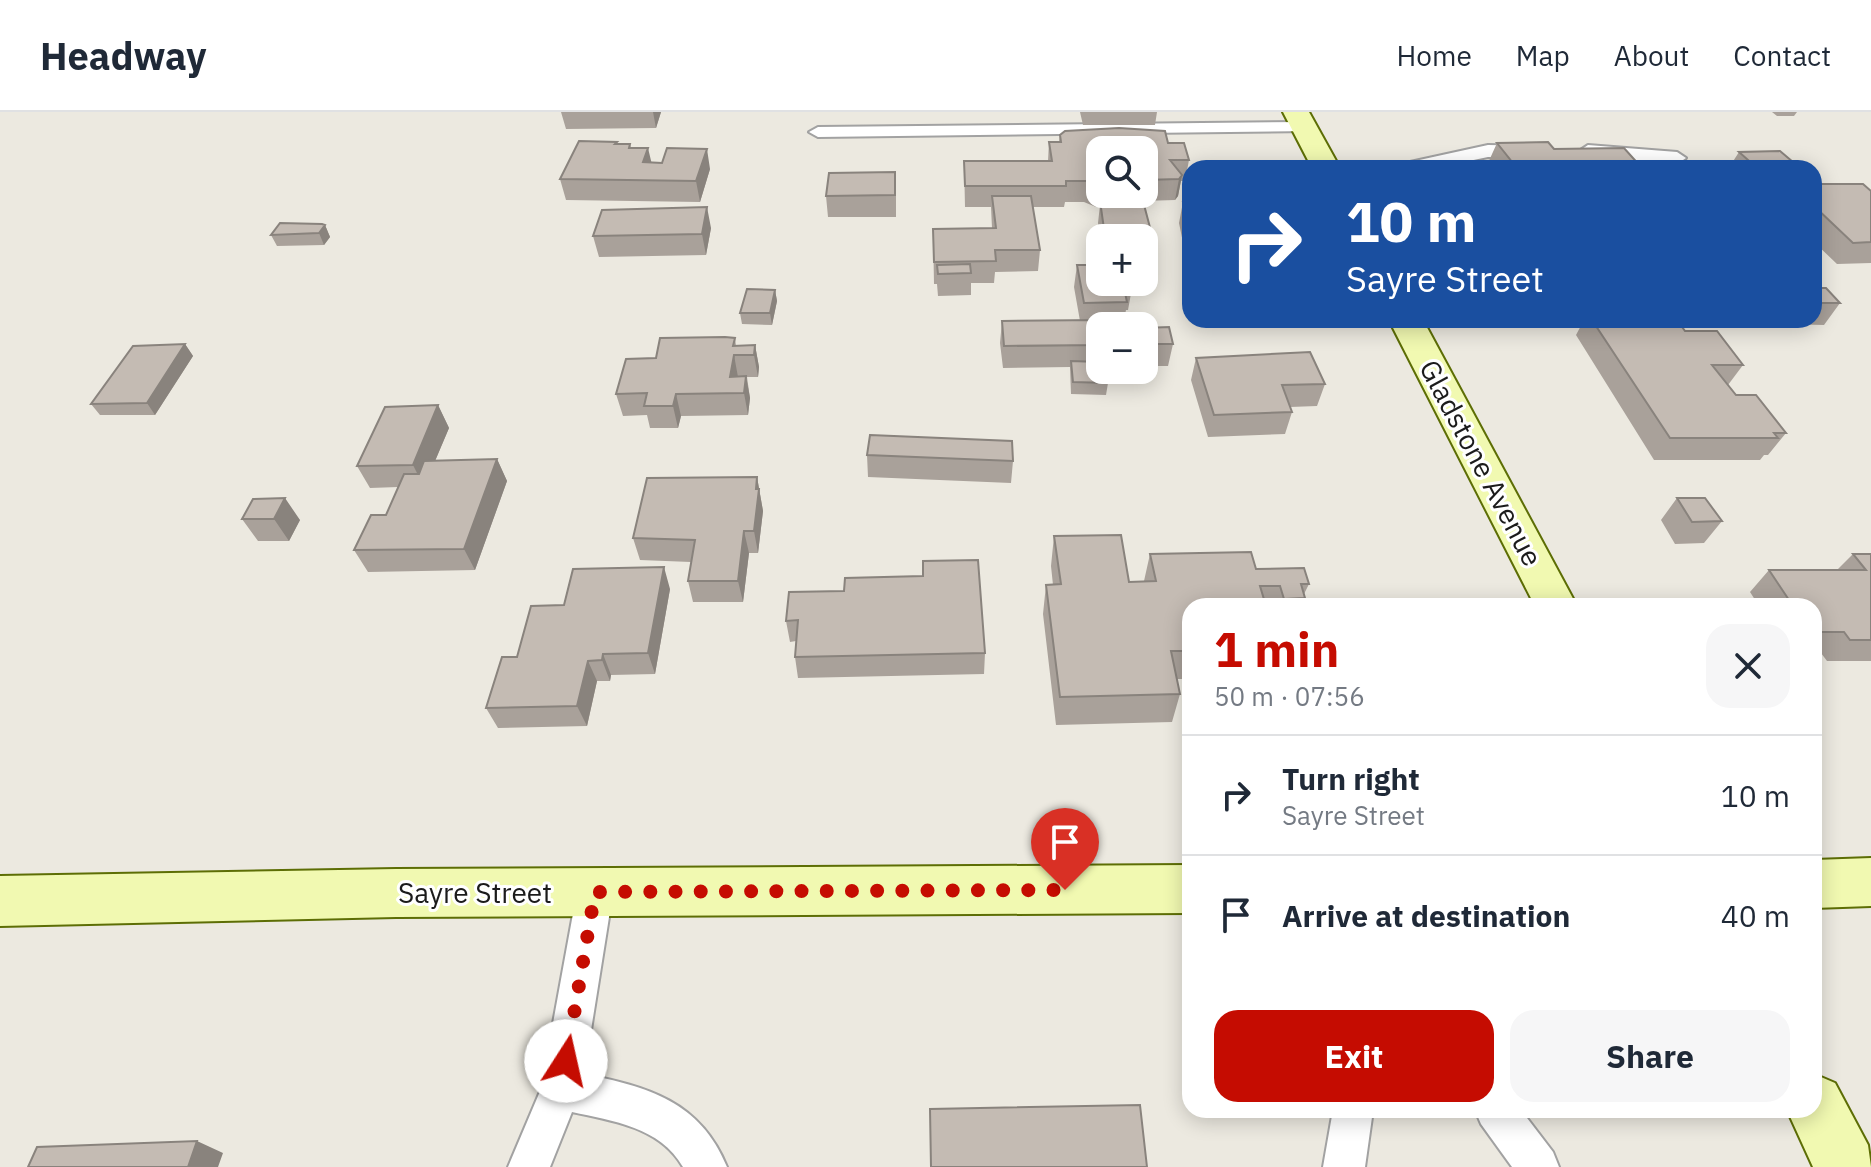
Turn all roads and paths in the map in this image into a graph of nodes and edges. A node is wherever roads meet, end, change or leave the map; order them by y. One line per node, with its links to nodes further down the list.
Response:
1 (1300, 120): 2 (lane); 4 (street)
2 (818, 132)
3 (1677, 158): 5 (lane)
4 (1322, 160)
5 (1446, 160)
6 (1410, 328): 7 (street, Gladstone Avenue)
7 (1552, 598)
8 (1871, 882): 9 (street)
9 (1822, 884)
10 (1182, 889): 11 (street, Sayre Street)
11 (595, 892): 12 (street, Sayre Street); 13 (lane)
12 (0, 901)
13 (561, 1089): 17 (lane); 18 (lane)
14 (1352, 1118): 19 (lane)
15 (1501, 1118): 20 (lane)
16 (1821, 1118): 21 (street)
17 (529, 1167)
18 (706, 1167)
19 (1344, 1167)
20 (1538, 1167)
21 (1846, 1167)

